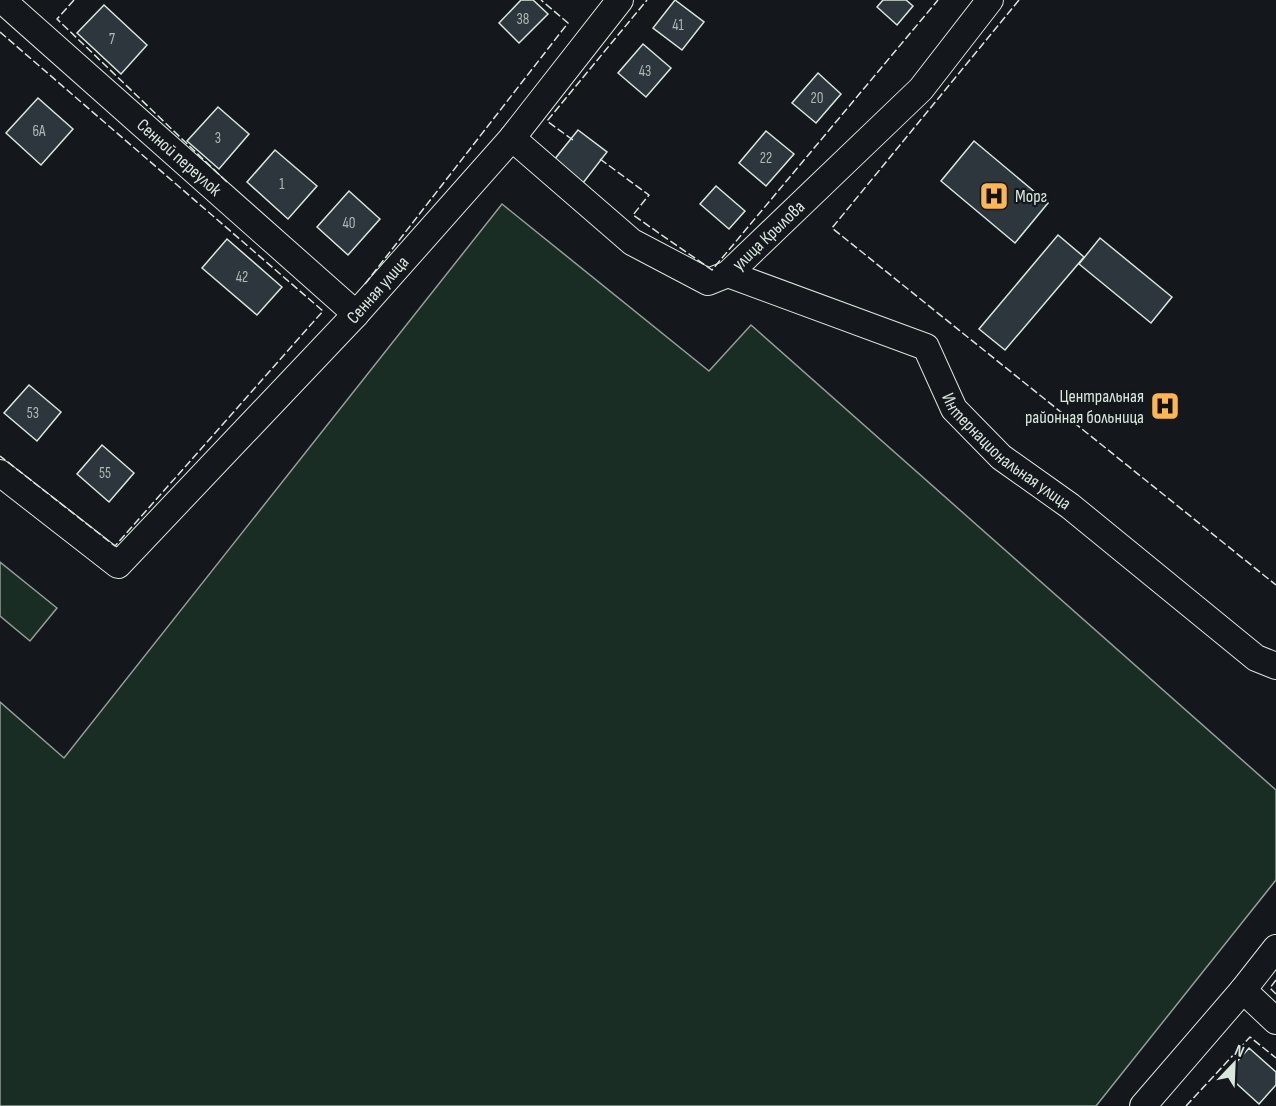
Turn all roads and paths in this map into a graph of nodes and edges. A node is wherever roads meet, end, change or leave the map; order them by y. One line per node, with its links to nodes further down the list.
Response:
1 (2, 0): 6 (street, Сенной переулок)
2 (990, 0): 5 (street, улица Крылова)
3 (605, 5): 4 (street, Сенная улица)
4 (512, 138): 5 (street, улица Крылова); 6 (street, Сенная улица)
5 (728, 274): 8 (street, Интернациональная улица)
6 (356, 314): 7 (street, Сенная улица)
7 (0, 473)
8 (1276, 666)
9 (1276, 948): 10 (street)
10 (1243, 990): 11 (street); 12 (street)
11 (1276, 1021)
12 (1143, 1106)

